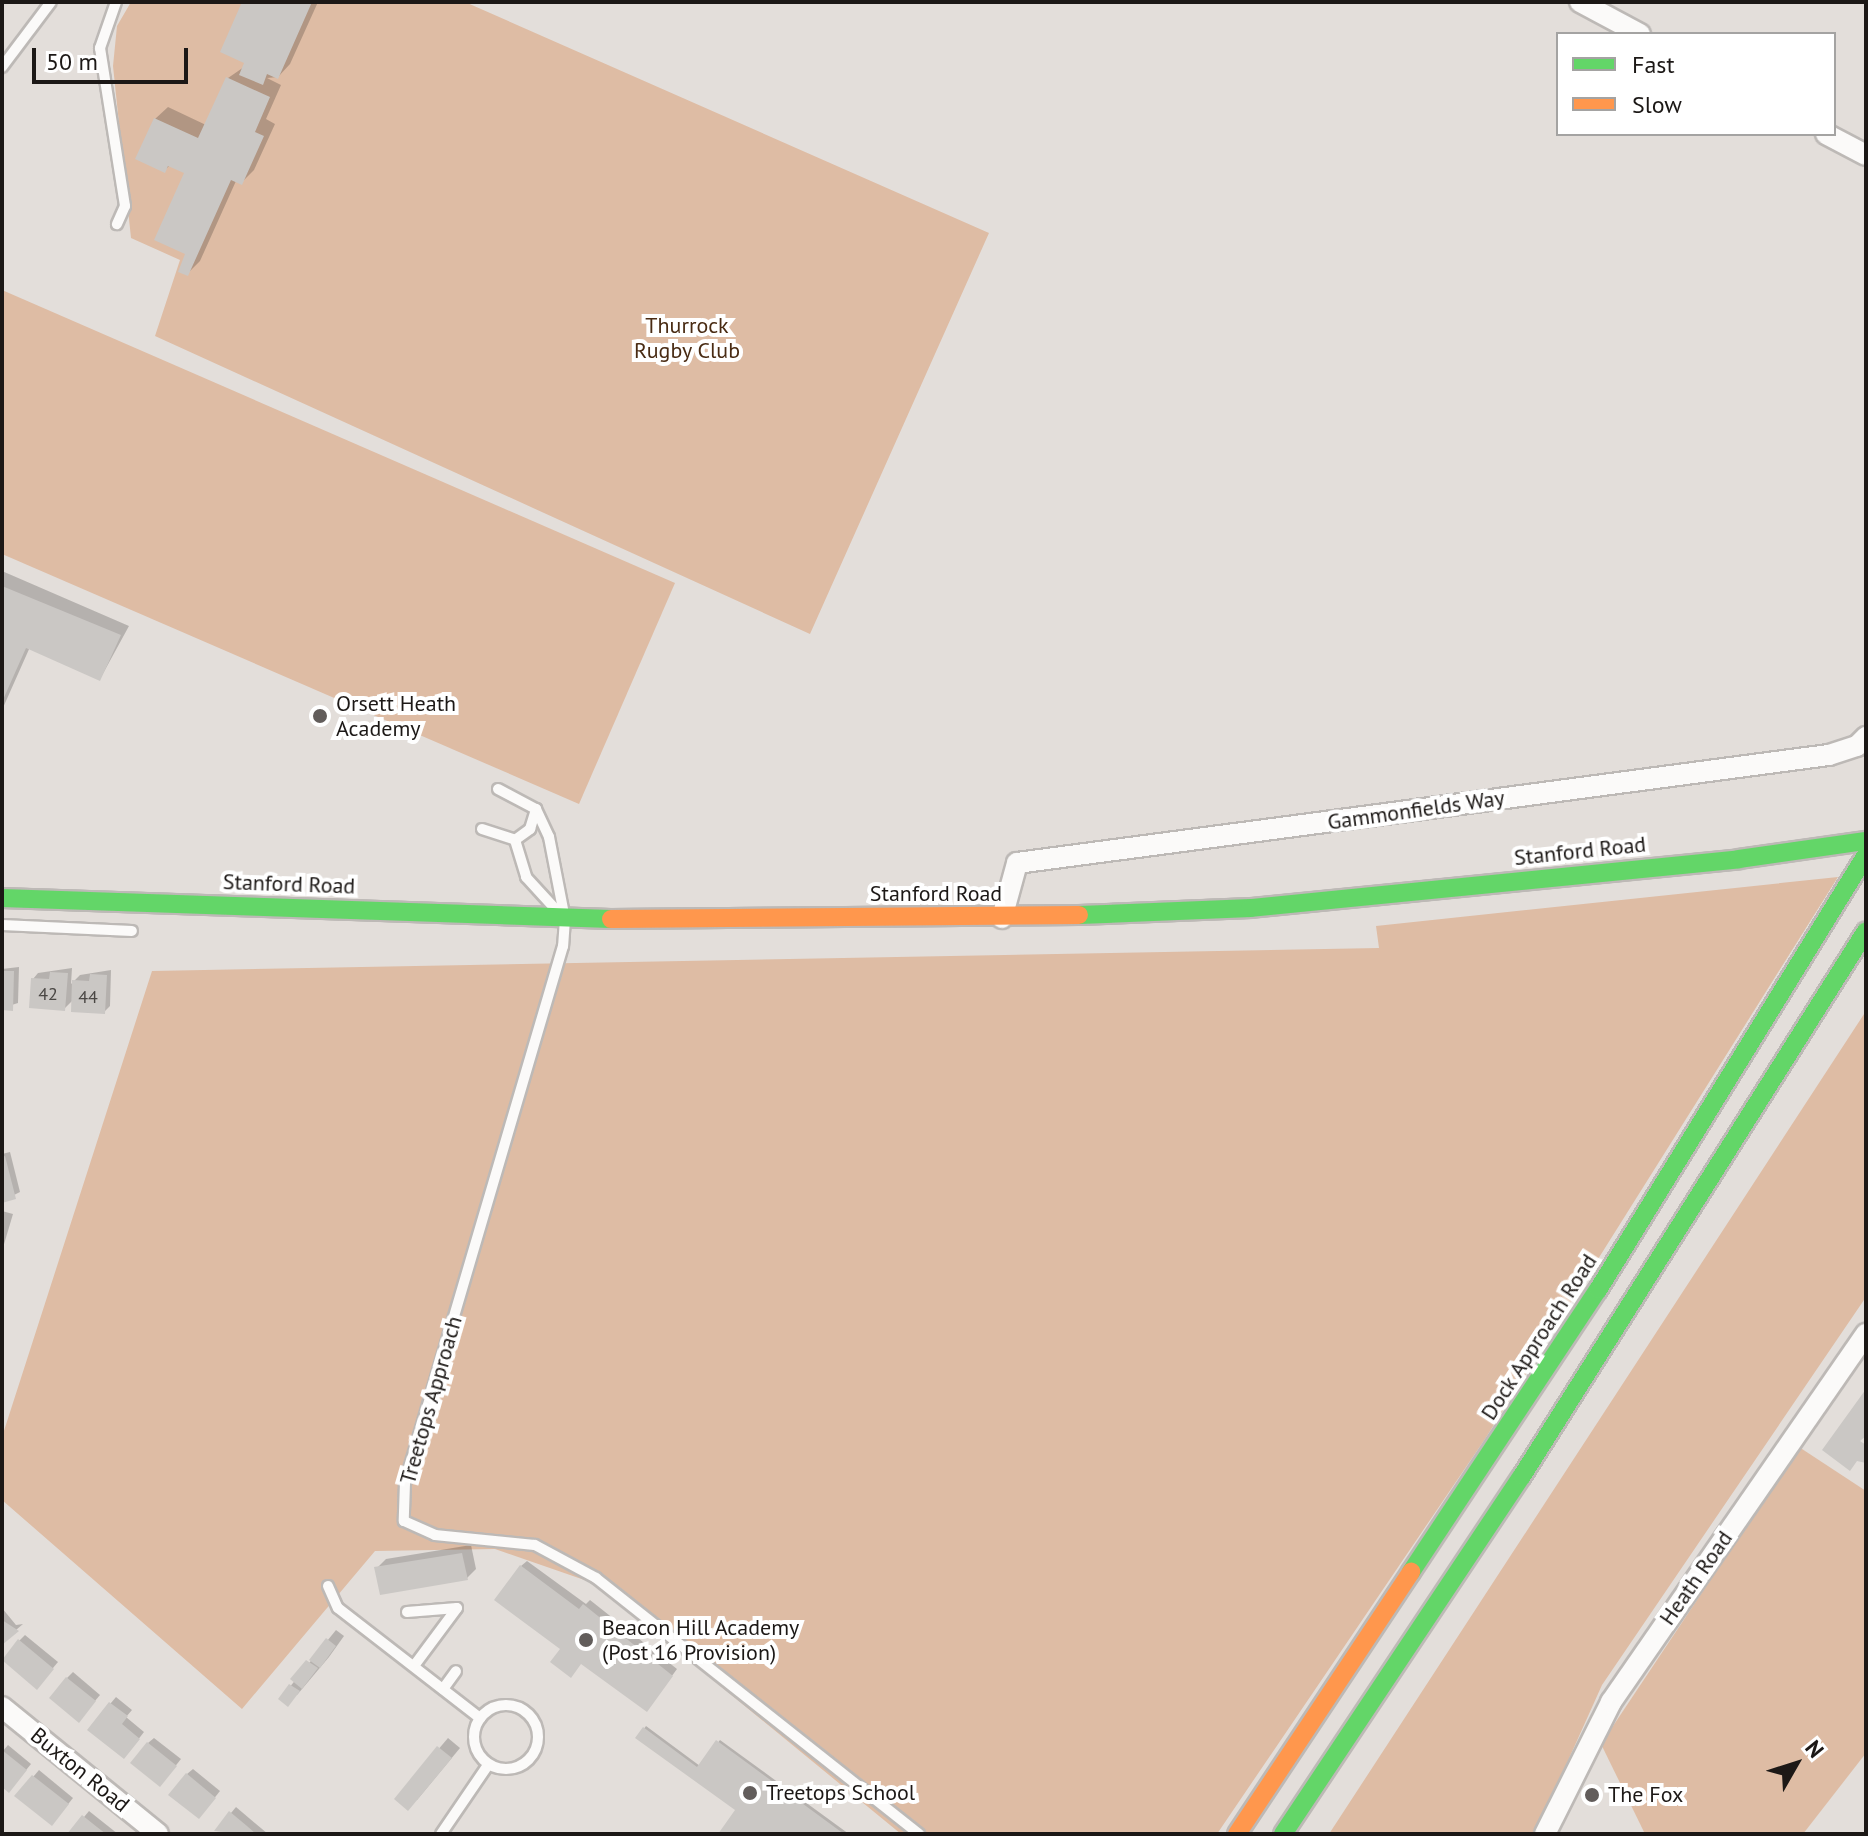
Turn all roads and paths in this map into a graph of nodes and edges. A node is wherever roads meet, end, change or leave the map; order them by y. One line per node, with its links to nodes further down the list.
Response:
1 (51, 2): 5 (lane)
2 (116, 2): 8 (lane)
3 (1580, 2): 4 (street)
4 (1636, 32)
5 (2, 67)
6 (1830, 136): 7 (street)
7 (1866, 155)
8 (117, 224)
9 (1866, 737): 17 (street, Gammonfields Way)
10 (498, 789): 11 (lane)
11 (536, 809): 13 (lane); 18 (lane)
12 (482, 829): 13 (lane)
13 (515, 840): 18 (lane)
14 (1866, 841): 17 (main road, Stanford Road)
15 (1866, 855): 34 (main road, Dock Approach Road)
16 (2, 898): 18 (main road, Stanford Road)
17 (1002, 918): 18 (main road, Stanford Road)
18 (565, 919): 33 (lane, Treetops Approach)
19 (2, 925): 20 (lane)
20 (132, 931)
21 (1866, 931): 35 (main road)
22 (1866, 1334): 36 (street, Heath Road)
23 (328, 1586): 25 (lane)
24 (407, 1612): 25 (lane)
25 (414, 1666): 27 (lane)
26 (456, 1671): 27 (lane)
27 (443, 1689): 29 (lane)
28 (2, 1707): 31 (street, Buxton Road)
29 (480, 1718): 30 (lane); 30 (lane)
30 (488, 1765): 32 (lane)
31 (158, 1834)
32 (441, 1834)
33 (919, 1834)
34 (1237, 1834)
35 (1283, 1834)
36 (1545, 1834)

